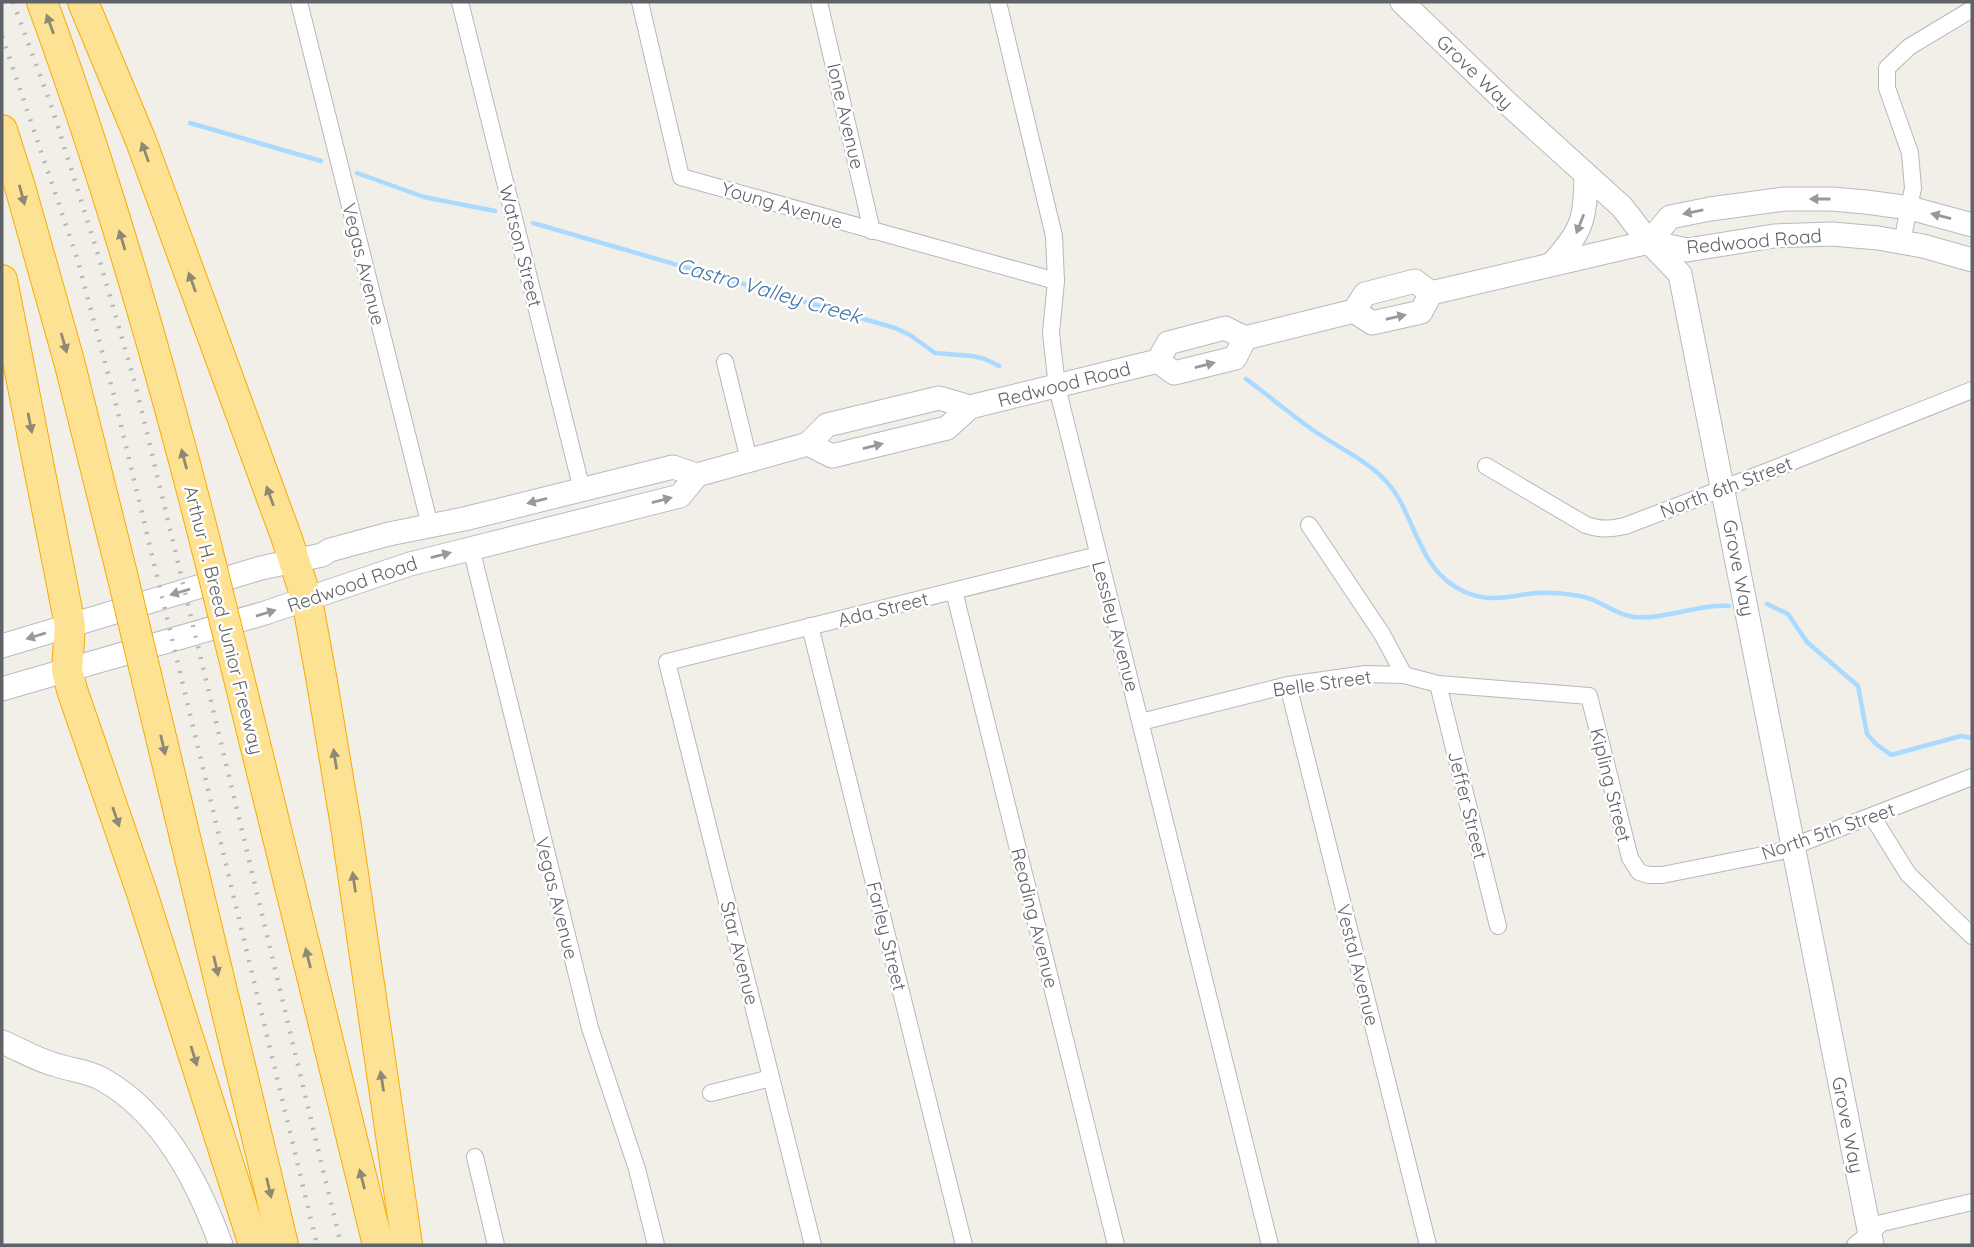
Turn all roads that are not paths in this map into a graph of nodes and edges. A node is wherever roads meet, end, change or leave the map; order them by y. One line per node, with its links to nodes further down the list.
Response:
1 (42, 2): 64 (highway, Arthur H. Breed Junior Freeway, one-way to 1, bridge)
2 (83, 2): 35 (highway, one-way to 2)
3 (299, 2): 32 (street, Vegas Avenue)
4 (460, 2): 30 (street, Watson Street)
5 (640, 2): 14 (street, Young Avenue)
6 (819, 2): 14 (street, Ione Avenue)
7 (998, 2): 20 (street, Lessley Avenue)
8 (1402, 2): 11 (main road, Grove Way)
9 (1972, 9): 12 (street)
10 (2, 130): 63 (highway, one-way to 63, bridge)
11 (1586, 175): 15 (main road, Grove Way); 18 (main road, one-way to 18)
12 (1910, 208): 13 (main road, Redwood Road, one-way to 12); 15 (main road, Redwood Road, one-way to 15); 16 (street)
13 (1972, 225)
14 (872, 231): 20 (street, Young Avenue)
15 (1649, 242): 16 (main road, Redwood Road); 18 (main road, Redwood Road); 29 (main road, Grove Way)
16 (1902, 242): 17 (main road, Redwood Road)
17 (1972, 260)
18 (1552, 264): 21 (main road, Redwood Road)
19 (2, 280): 38 (highway, one-way to 38)
20 (1056, 281): 24 (street, Lessley Avenue)
21 (1245, 338): 22 (main road, Redwood Road); 22 (main road, Redwood Road, one-way to 21)
22 (1158, 361): 24 (main road, Redwood Road)
23 (724, 362): 26 (street)
24 (1057, 387): 26 (main road, Redwood Road); 34 (street, Lessley Avenue)
25 (1972, 390): 29 (street, North 6th Street)
26 (749, 460): 28 (main road, Redwood Road)
27 (1486, 466): 29 (street, North 6th Street)
28 (697, 475): 30 (main road, Redwood Road); 33 (main road, Redwood Road, one-way to 28)
29 (1723, 488): 51 (main road, Grove Way)
30 (582, 490): 32 (main road, Redwood Road, one-way to 32)
31 (1310, 525): 43 (street)
32 (430, 526): 35 (main road, Redwood Road)
33 (471, 548): 37 (main road, Redwood Road, one-way to 33); 67 (street, Vegas Avenue)
34 (1098, 555): 36 (street, Ada Street); 48 (street, Lessley Avenue)
35 (293, 560): 37 (highway); 38 (main road, Redwood Road, one-way to 38)
36 (954, 591): 39 (street, Ada Street); 70 (street, Reading Avenue)
37 (307, 600): 42 (main road, Redwood Road, one-way to 37); 65 (highway, one-way to 37)
38 (69, 625): 40 (main road, Redwood Road, one-way to 40); 42 (highway)
39 (810, 626): 41 (street, Ada Street); 69 (street, Farley Street)
40 (2, 646)
41 (667, 662): 56 (street, Star Avenue)
42 (67, 670): 46 (main road, Redwood Road); 62 (highway, one-way to 62)
43 (1404, 675): 44 (street, Belle Street); 45 (street, Belle Street)
44 (1438, 684): 47 (street, Belle Street); 53 (street, Jeffer Street)
45 (1288, 685): 48 (street, Belle Street); 72 (street, Vestal Avenue)
46 (2, 689)
47 (1589, 696): 52 (street, Kipling Street)
48 (1141, 722): 71 (street, Lessley Avenue)
49 (1972, 777): 50 (street, North 5th Street)
50 (1872, 816): 51 (street, North 5th Street); 54 (street)
51 (1794, 846): 52 (street, North 5th Street); 60 (main road, Grove Way)
52 (1639, 872)
53 (1498, 926)
54 (1972, 936)
55 (2, 1042): 61 (main road)
56 (771, 1078): 57 (street); 68 (street, Star Avenue)
57 (711, 1093)
58 (475, 1157): 66 (street)
59 (1972, 1202): 60 (street)
60 (1866, 1241)
61 (220, 1245)
62 (254, 1245)
63 (283, 1245)
64 (378, 1245)
65 (407, 1245)
66 (496, 1245)
67 (656, 1245)
68 (813, 1245)
69 (964, 1245)
70 (1116, 1245)
71 (1270, 1245)
72 (1428, 1245)

